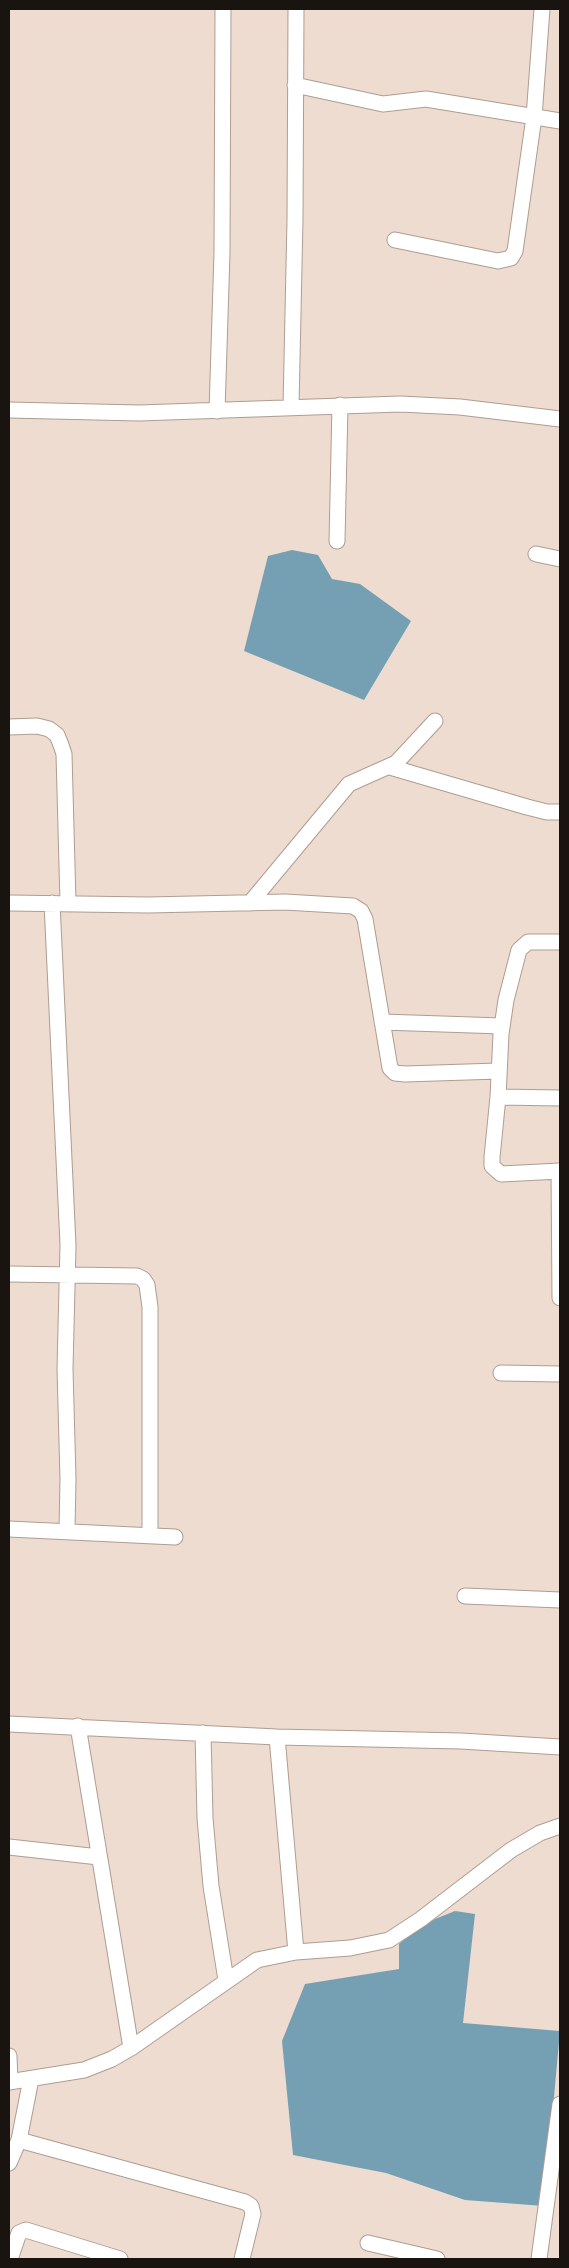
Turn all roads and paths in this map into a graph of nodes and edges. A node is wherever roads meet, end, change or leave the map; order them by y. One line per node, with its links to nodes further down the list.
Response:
1 (223, 9): 11 (street)
2 (296, 9): 4 (street)
3 (542, 9): 5 (street)
4 (295, 85): 5 (street); 9 (street)
5 (534, 117): 6 (street); 7 (street)
6 (560, 121)
7 (395, 240)
8 (340, 405): 9 (street); 12 (street); 13 (street)
9 (291, 407): 11 (street)
10 (9, 410): 11 (street)
11 (217, 411)
12 (560, 419)
13 (337, 541)
14 (536, 554): 15 (street)
15 (560, 559)
16 (435, 721): 18 (street)
17 (9, 727): 22 (street)
18 (390, 767): 19 (street); 23 (street)
19 (560, 812)
20 (9, 903): 21 (street)
21 (52, 903): 22 (street); 32 (street)
22 (68, 903): 23 (street)
23 (250, 903): 25 (street)
24 (560, 942): 26 (street)
25 (382, 1022): 26 (street); 27 (street)
26 (502, 1026): 27 (street)
27 (498, 1071): 28 (street)
28 (498, 1097): 29 (street); 30 (street)
29 (560, 1098)
30 (559, 1171): 33 (street)
31 (9, 1274): 32 (street)
32 (67, 1274): 37 (street); 38 (street)
33 (560, 1298)
34 (500, 1374): 35 (street)
35 (560, 1374)
36 (9, 1529): 37 (street)
37 (67, 1530): 38 (street)
38 (150, 1535): 39 (street)
39 (175, 1537)
40 (465, 1596): 41 (street)
41 (560, 1600)
42 (9, 1724): 43 (street)
43 (78, 1726): 44 (street); 49 (street)
44 (203, 1733): 45 (street); 51 (street)
45 (277, 1737): 46 (street); 50 (street)
46 (560, 1747)
47 (560, 1826): 50 (street)
48 (9, 1847): 49 (street)
49 (99, 1857): 52 (street)
50 (296, 1952): 51 (street)
51 (226, 1980): 52 (street)
52 (131, 2048): 54 (street)
53 (9, 2056): 55 (street)
54 (31, 2078): 55 (street); 57 (street)
55 (9, 2082)
56 (560, 2104): 64 (street)
57 (18, 2140): 58 (street); 62 (street)
58 (9, 2163)
59 (368, 2242): 63 (street)
60 (10, 2259): 61 (street)
61 (120, 2259)
62 (242, 2259)
63 (437, 2259)
64 (542, 2259)

